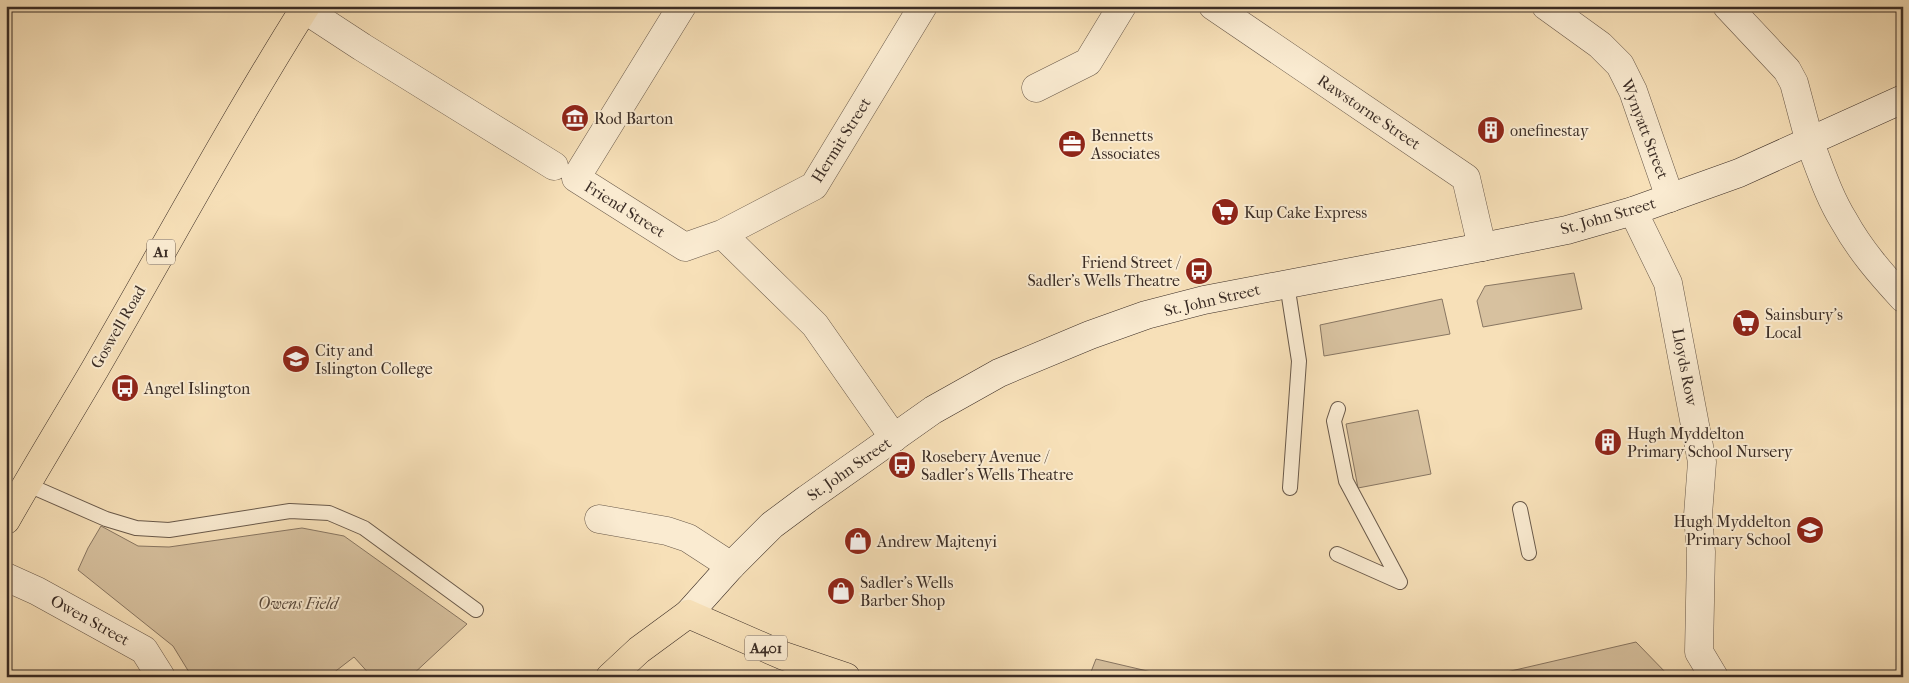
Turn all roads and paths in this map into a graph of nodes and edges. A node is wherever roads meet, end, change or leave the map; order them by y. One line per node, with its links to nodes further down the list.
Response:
1 (682, 6): 11 (street)
2 (923, 6): 14 (street, Hermit Street)
3 (1122, 6): 8 (street)
4 (1213, 6): 15 (street, Rawstorne Street)
5 (1546, 6): 12 (street, Wynyatt Street)
6 (1727, 6): 10 (street)
7 (305, 8): 11 (street, Friend Street); 20 (main road, Goswell Road / A1)
8 (1036, 88)
9 (1903, 100): 10 (street, St. John Street)
10 (1810, 143): 12 (street, St. John Street); 17 (street)
11 (565, 172): 14 (street, Friend Street)
12 (1670, 198): 13 (street, St. John Street)
13 (1634, 212): 15 (street, St. John Street); 34 (street, Lloyds Row)
14 (722, 234): 19 (street)
15 (1482, 247): 16 (street, St. John Street)
16 (1287, 284): 19 (street, St. John Street); 21 (lane)
17 (1903, 298)
18 (1338, 410): 26 (lane)
19 (894, 438): 27 (street, St. John Street)
20 (26, 484): 24 (main road, Goswell Road / A1); 29 (lane)
21 (1290, 488)
22 (1520, 509): 25 (lane)
23 (599, 519): 27 (street)
24 (6, 520)
25 (1529, 553)
26 (1337, 554)
27 (731, 566): 30 (street, St. John Street)
28 (6, 577): 31 (street, Owen Street)
29 (476, 610)
30 (688, 614): 32 (main road, St. John Street); 33 (main road, A401)
31 (161, 677)
32 (610, 677)
33 (846, 677)
34 (1714, 677)

